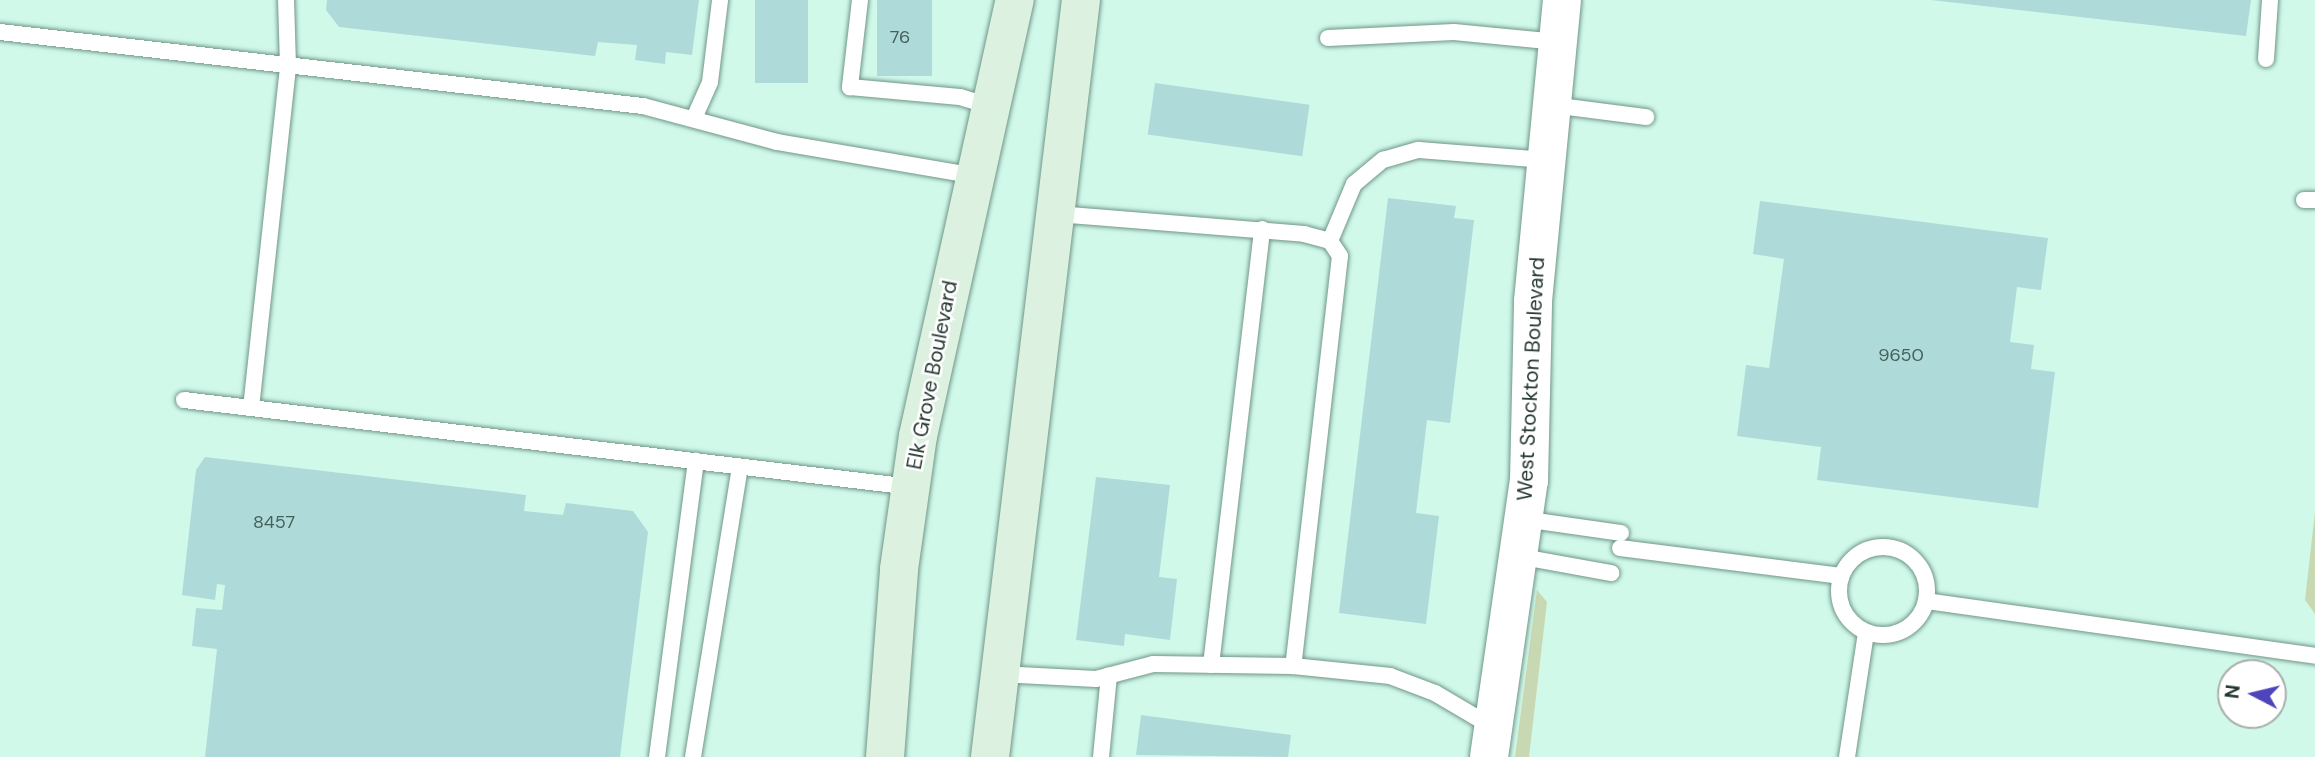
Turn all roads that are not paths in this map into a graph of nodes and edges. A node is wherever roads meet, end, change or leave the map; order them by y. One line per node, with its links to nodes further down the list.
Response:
1 (286, 0): 12 (lane)
2 (720, 0): 15 (lane)
3 (860, 0): 14 (lane)
4 (1016, 0): 14 (main road, Elk Grove Boulevard)
5 (1081, 0): 19 (main road)
6 (1562, 0): 10 (street, West Stockton Boulevard)
7 (2270, 0): 11 (lane)
8 (0, 32): 12 (lane)
9 (1328, 38): 10 (lane)
10 (1558, 42): 13 (street, West Stockton Boulevard)
11 (2266, 59)
12 (288, 66): 15 (lane); 23 (lane)
13 (1552, 105): 16 (lane); 17 (street, West Stockton Boulevard)
14 (995, 107): 18 (main road, Elk Grove Boulevard)
15 (695, 116): 18 (lane)
16 (1646, 117)
17 (1546, 160): 21 (lane); 27 (street, West Stockton Boulevard)
18 (976, 176): 26 (main road, Elk Grove Boulevard)
19 (1057, 214): 20 (lane); 35 (main road)
20 (1262, 229): 21 (lane); 33 (lane)
21 (1330, 242): 34 (lane)
22 (184, 400): 23 (lane)
23 (251, 408): 24 (lane)
24 (696, 461): 25 (lane); 38 (lane)
25 (740, 467): 26 (lane); 39 (lane)
26 (911, 487): 40 (main road, Elk Grove Boulevard)
27 (1520, 538): 28 (lane); 29 (lane); 37 (street, West Stockton Boulevard)
28 (1611, 573)
29 (1841, 576): 30 (lane); 31 (lane)
30 (1926, 601): 31 (lane); 32 (lane)
31 (1866, 633): 43 (lane)
32 (2315, 656)
33 (1211, 665): 34 (lane); 36 (lane)
34 (1293, 666): 37 (lane)
35 (1000, 674): 36 (lane); 41 (main road)
36 (1109, 675): 42 (lane)
37 (1490, 742)
38 (657, 757)
39 (693, 757)
40 (886, 757)
41 (990, 757)
42 (1101, 757)
43 (1847, 757)

